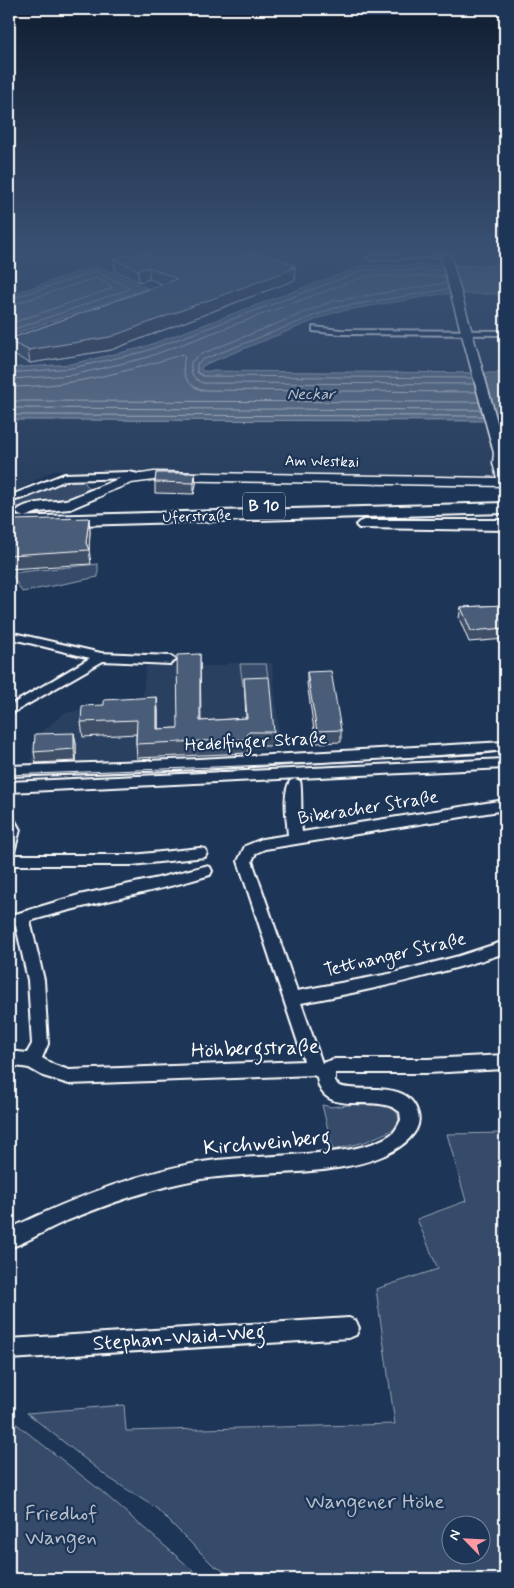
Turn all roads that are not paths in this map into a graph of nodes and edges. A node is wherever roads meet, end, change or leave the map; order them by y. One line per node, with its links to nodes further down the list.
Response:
1 (316, 328): 2 (street)
2 (463, 328)
3 (466, 328): 4 (street); 5 (main road)
4 (505, 333)
5 (503, 456): 8 (main road)
6 (81, 475): 7 (street, Am Westkai); 9 (street); 10 (street, Am Westkai)
7 (139, 477): 8 (main road, Am Westkai); 9 (main road, Am Westkai)
8 (505, 484)
9 (98, 492): 13 (highway, B 10)
10 (9, 499)
11 (505, 500): 13 (highway, Uferstraße / B 10)
12 (505, 508): 14 (highway, Uferstraße / B 10)
13 (16, 513)
14 (190, 518): 15 (highway, Uferstraße / B 10); 16 (highway, B 10)
15 (9, 522)
16 (505, 526)
17 (9, 635): 18 (street)
18 (101, 657): 19 (street); 20 (street)
19 (170, 660)
20 (12, 705)
21 (505, 746): 23 (street, Hedelfinger Straße)
22 (505, 763): 25 (street, Hedelfinger Straße)
23 (9, 771)
24 (295, 784): 28 (street)
25 (9, 786)
26 (505, 805): 28 (street, Biberacher Straße)
27 (9, 823): 29 (street)
28 (295, 839): 32 (street, Biberacher Straße)
29 (9, 848)
30 (200, 852): 31 (street)
31 (9, 860)
32 (245, 860): 36 (street, Kirchweinberg)
33 (205, 871): 34 (street)
34 (16, 921): 38 (street)
35 (505, 946): 36 (street, Tettnanger Straße)
36 (292, 998): 40 (street, Kirchweinberg)
37 (9, 1058): 38 (street, Höhbergstraße)
38 (32, 1061): 40 (street, Höhbergstraße)
39 (505, 1062): 40 (street, Höhbergstraße)
40 (320, 1070): 41 (street, Kirchweinberg)
41 (9, 1239)
42 (349, 1328): 43 (street, Stephan-Waid-Weg)
43 (9, 1349)

